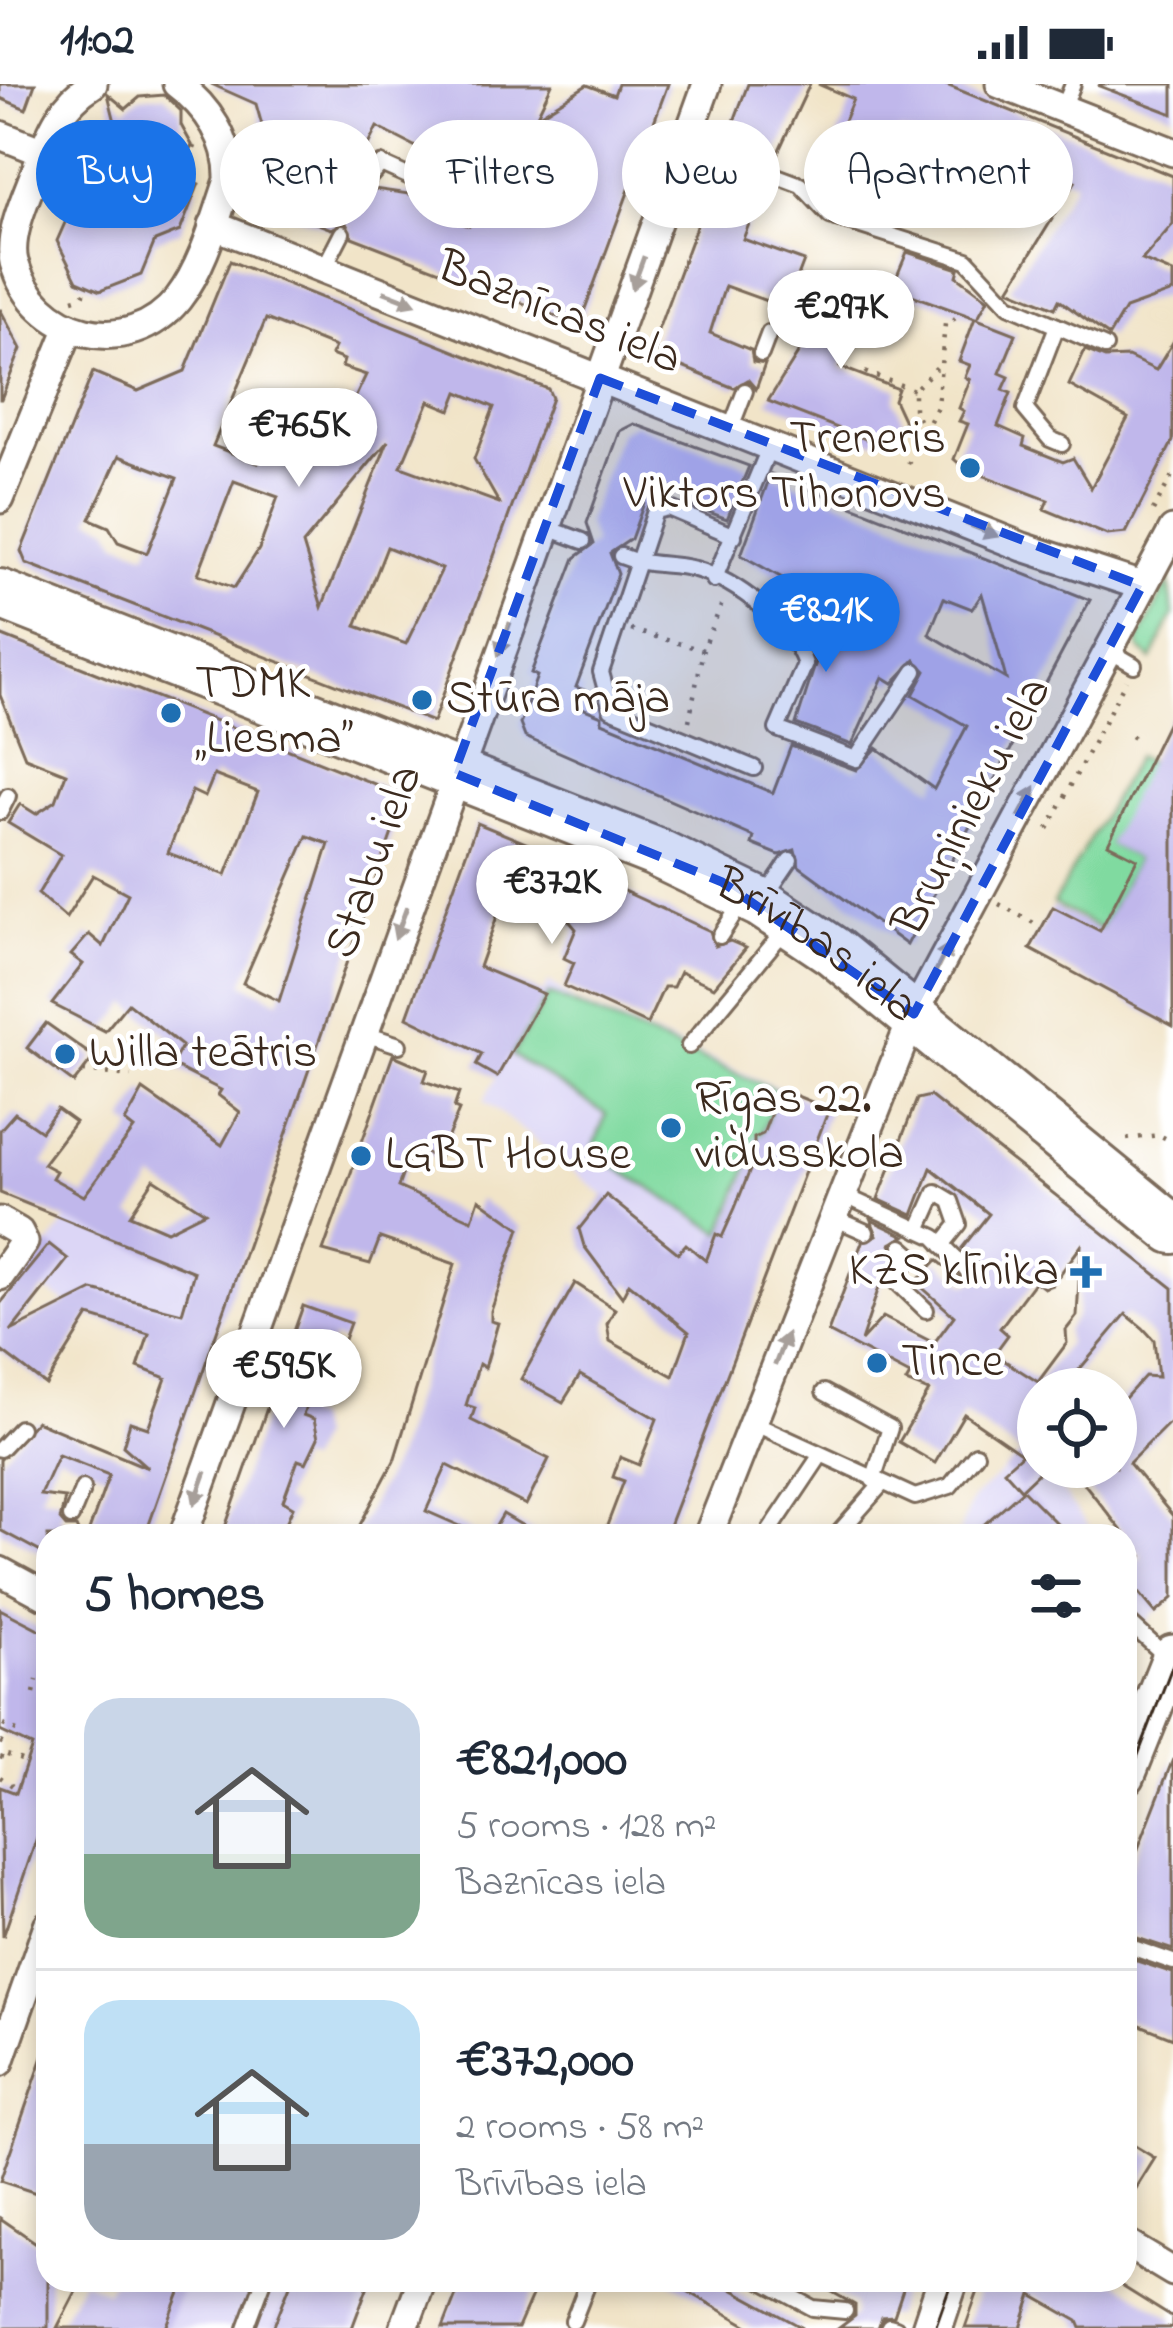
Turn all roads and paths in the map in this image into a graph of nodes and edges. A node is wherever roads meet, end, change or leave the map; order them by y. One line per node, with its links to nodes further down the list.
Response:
1 (93, 84): 6 (street)
2 (177, 84): 9 (street)
3 (707, 84): 7 (street, Stabu iela)
4 (1000, 84): 5 (street)
5 (1068, 96): 11 (street)
6 (58, 120)
7 (693, 120)
8 (0, 135): 10 (street)
9 (220, 142)
10 (36, 149)
11 (1173, 152)
12 (36, 171): 21 (street)
13 (780, 177): 23 (lane)
14 (196, 183): 16 (path)
15 (220, 183): 16 (street)
16 (203, 216): 19 (street, Baznīcas iela); 21 (street)
17 (653, 228): 29 (street, Stabu iela, one-way to 29)
18 (342, 233): 19 (lane)
19 (324, 268): 29 (street, Baznīcas iela, one-way to 29)
20 (89, 284): 21 (path)
21 (72, 313): 37 (street)
22 (963, 314): 27 (path)
23 (1057, 326): 25 (lane); 34 (lane)
24 (769, 333): 26 (lane)
25 (1105, 347)
26 (761, 354)
27 (938, 366): 31 (path); 33 (path)
28 (865, 372): 31 (path)
29 (600, 378): 32 (street, Baznīcas iela); 38 (street, Stabu iela)
30 (746, 391): 32 (lane)
31 (914, 391): 33 (path)
32 (730, 430): 35 (street, Baznīcas iela)
33 (925, 431): 36 (path)
34 (1062, 444)
35 (770, 446): 40 (lane); 44 (street, Baznīcas iela, one-way to 44)
36 (908, 464)
37 (0, 499)
38 (545, 527): 41 (lane); 56 (street, Stabu iela, one-way to 56)
39 (1173, 530): 44 (street, Bruņinieku iela)
40 (734, 536): 42 (lane); 43 (lane)
41 (583, 541)
42 (628, 559): 43 (lane); 47 (lane)
43 (714, 580): 45 (lane)
44 (1142, 586): 49 (street, Bruņinieku iela)
45 (729, 589): 48 (path); 51 (lane)
46 (0, 594): 56 (highway, Brīvības iela)
47 (614, 625): 48 (path); 53 (lane)
48 (703, 650): 53 (path)
49 (1108, 650): 50 (lane); 65 (street, Bruņinieku iela, one-way to 49)
50 (1134, 665): 59 (path)
51 (915, 671)
52 (1131, 736): 54 (path)
53 (685, 740): 55 (lane)
54 (1139, 741)
55 (754, 768)
56 (454, 773): 62 (highway, Brīvības iela); 66 (street, Stabu iela, one-way to 66)
57 (8, 796): 58 (lane)
58 (0, 812)
59 (1048, 829)
60 (790, 860): 62 (lane)
61 (995, 901): 63 (path)
62 (766, 907): 64 (lane); 65 (highway, Brīvības iela); 68 (lane)
63 (1041, 927)
64 (720, 936)
65 (914, 1014): 73 (street, Bruņinieku iela); 75 (highway, Brīvības iela)
66 (362, 1033): 67 (lane); 92 (street, Stabu iela, one-way to 92)
67 (399, 1046)
68 (689, 1046)
69 (83, 1071): 70 (path)
70 (131, 1076)
71 (1127, 1139): 72 (path)
72 (1173, 1142)
73 (837, 1206): 76 (lane); 77 (lane); 84 (street, Bruņinieku iela, one-way to 73)
74 (0, 1221): 81 (street)
75 (1173, 1229)
76 (919, 1230): 78 (lane); 78 (lane)
77 (866, 1232)
78 (942, 1245): 80 (lane)
79 (902, 1247): 82 (lane)
80 (971, 1274)
81 (0, 1276)
82 (926, 1310)
83 (824, 1392): 89 (lane)
84 (753, 1423): 88 (lane); 93 (street, Bruņinieku iela)
85 (20, 1428): 86 (lane)
86 (0, 1449)
87 (976, 1454): 89 (lane)
88 (820, 1456): 89 (lane); 94 (lane)
89 (877, 1482): 95 (lane)
90 (83, 1488): 91 (lane)
91 (71, 1517)
92 (187, 1524)
93 (713, 1524)
94 (774, 1524)
95 (845, 1524)
96 (0, 1571): 97 (street)
97 (36, 1583)
98 (1137, 1629): 99 (lane)
99 (1172, 1659): 104 (street)
100 (28, 1685): 101 (path)
101 (36, 1686)
102 (4, 1725): 103 (path)
103 (17, 1731)
104 (1137, 1741)
105 (0, 1742): 106 (path)
106 (10, 1747)
107 (4, 1757): 108 (path)
108 (27, 1762)
109 (0, 1777): 110 (path)
110 (9, 1780): 111 (path); 112 (path)
111 (6, 1790)
112 (18, 1790)
113 (1137, 1949): 115 (lane)
114 (36, 1958): 116 (street)
115 (1173, 1962)
116 (0, 2062)
117 (1137, 2250): 118 (street)
118 (1173, 2272)
119 (260, 2292): 126 (lane)
120 (418, 2292): 127 (street)
121 (584, 2292): 125 (lane)
122 (783, 2292): 124 (lane)
123 (944, 2292): 128 (street)
124 (845, 2311)
125 (573, 2320)
126 (246, 2328)
127 (404, 2328)
128 (932, 2328)

